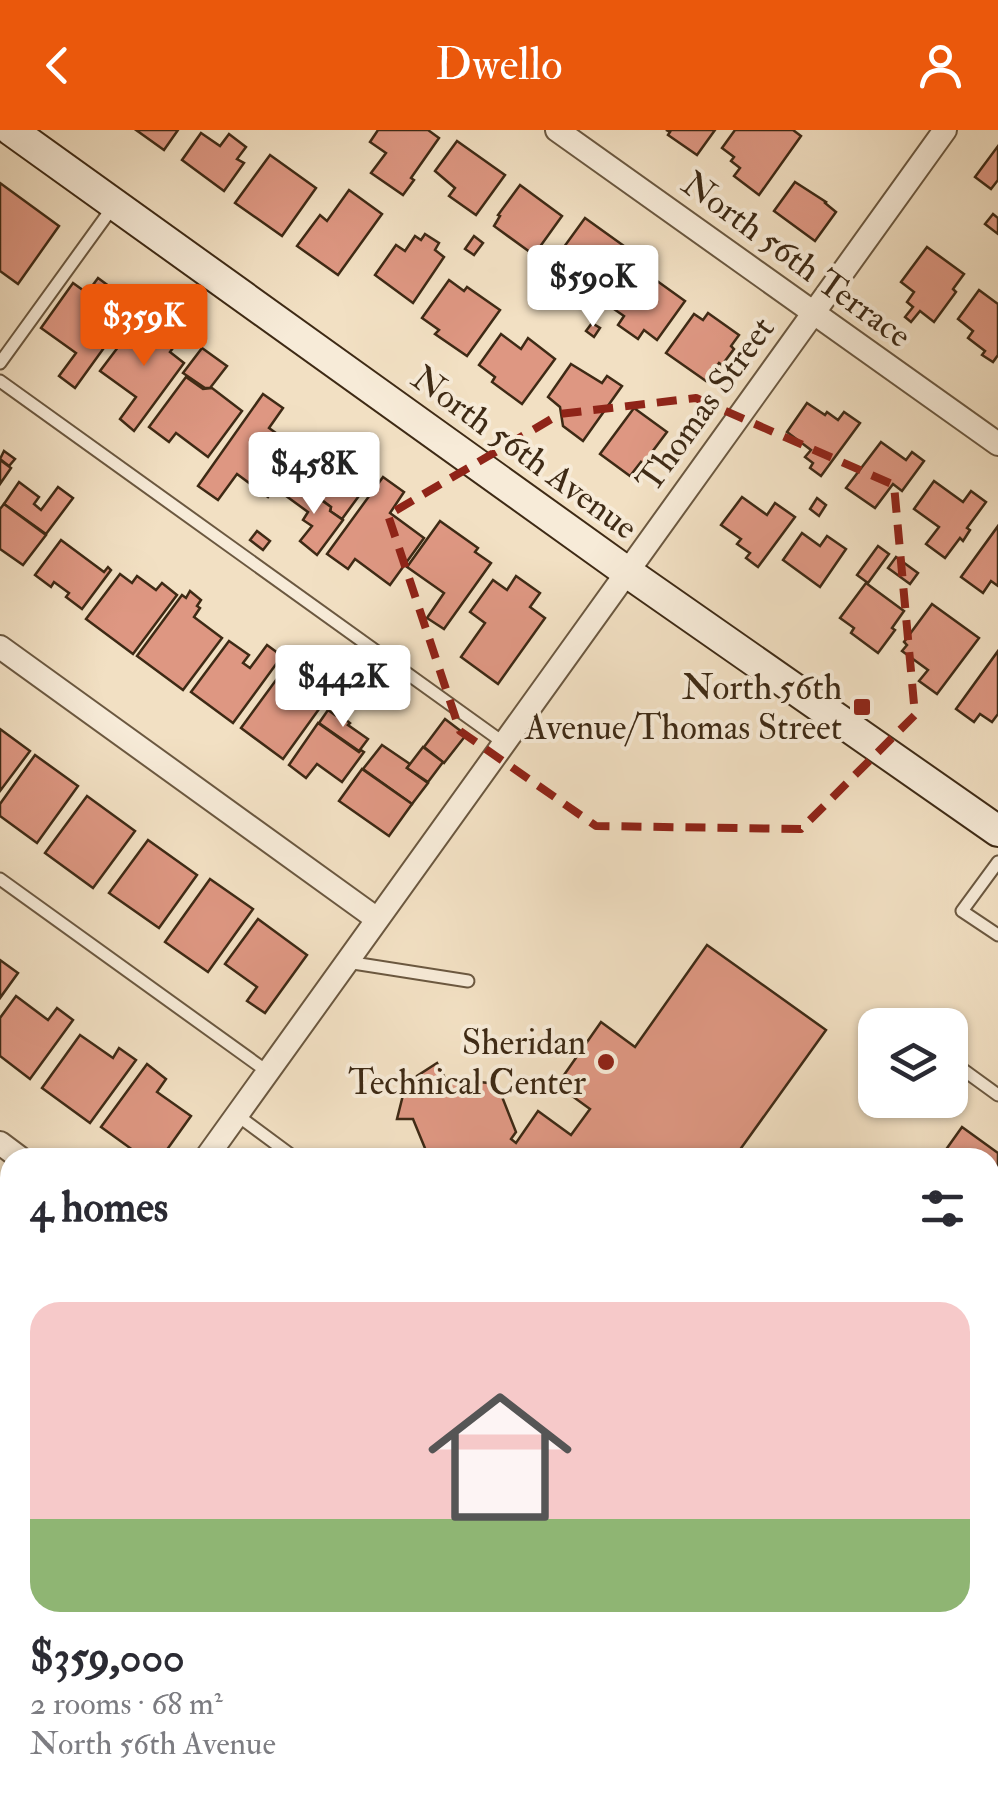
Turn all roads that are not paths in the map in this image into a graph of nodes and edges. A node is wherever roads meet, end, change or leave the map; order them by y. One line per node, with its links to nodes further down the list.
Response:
1 (11, 130): 4 (street, North 56th Avenue)
2 (557, 130): 5 (street, North 56th Terrace)
3 (945, 130): 5 (street, Thomas Street)
4 (115, 204): 6 (lane); 9 (street, North 56th Avenue)
5 (812, 314): 8 (street, North 56th Terrace); 9 (street, Thomas Street)
6 (0, 362)
7 (0, 381): 11 (lane)
8 (998, 444)
9 (627, 572): 11 (street, Thomas Street); 12 (street, North 56th Avenue)
10 (0, 646): 15 (street)
11 (504, 743): 15 (street, Thomas Street)
12 (998, 831)
13 (998, 862): 16 (lane)
14 (0, 879): 19 (lane)
15 (378, 920): 17 (street, Thomas Street)
16 (998, 936)
17 (347, 962): 18 (lane); 19 (street, Thomas Street)
18 (468, 980)
19 (268, 1072): 22 (street, Thomas Street)
20 (968, 1073): 21 (lane)
21 (998, 1095)
22 (236, 1115): 23 (street, Thomas Street); 24 (lane)
23 (213, 1148)
24 (281, 1148)

